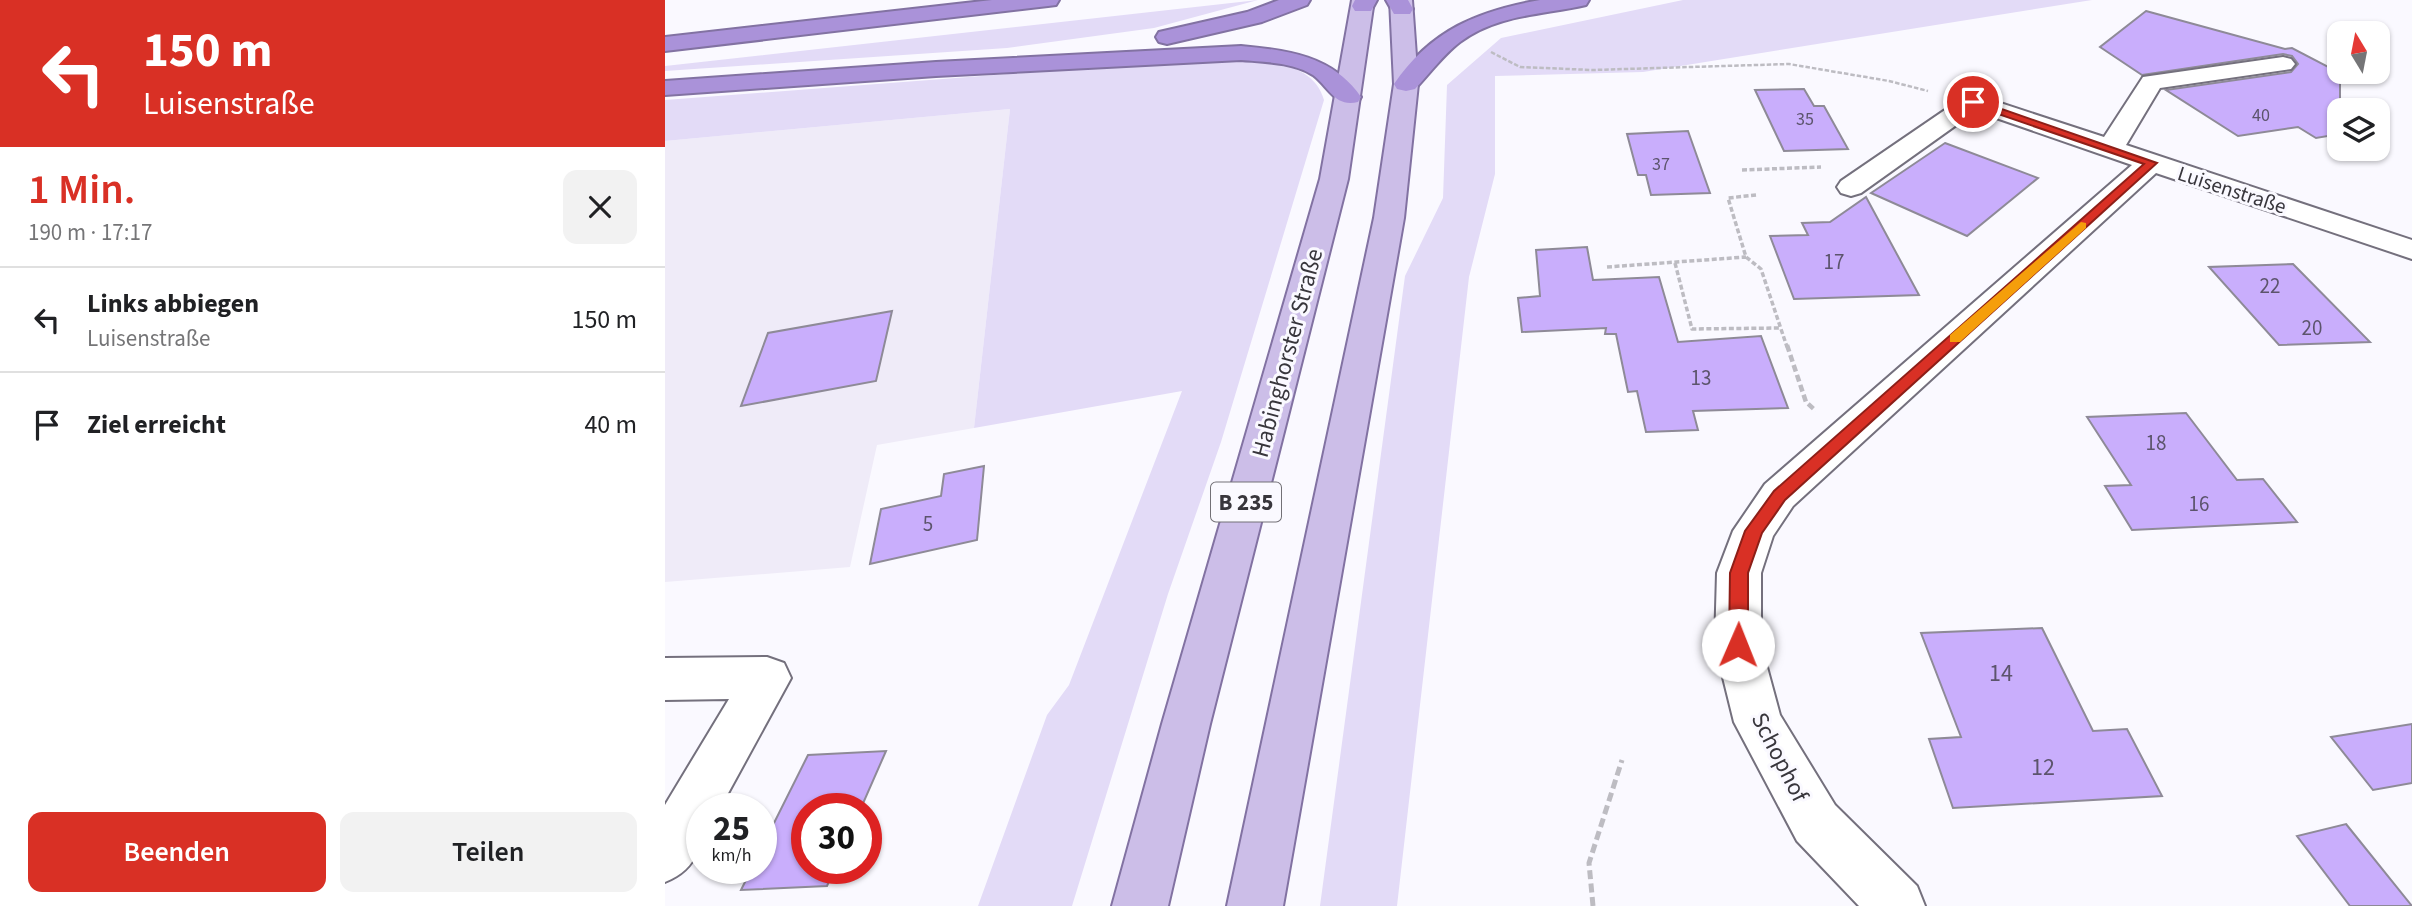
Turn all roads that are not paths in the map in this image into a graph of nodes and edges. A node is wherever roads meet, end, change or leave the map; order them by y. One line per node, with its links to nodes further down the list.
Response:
1 (869, 0): 7 (highway)
2 (1048, 0): 8 (highway)
3 (1298, 0): 10 (highway)
4 (1578, 0): 11 (highway)
5 (1364, 2): 13 (main road, Habinghorster Straße / B 235)
6 (1400, 3): 11 (main road)
7 (692, 20)
8 (665, 44)
9 (2283, 64): 14 (street)
10 (936, 69): 12 (highway); 13 (highway)
11 (1406, 84): 21 (main road)
12 (665, 88)
13 (1349, 97): 20 (main road, Habinghorster Straße / B 235)
14 (2110, 149): 15 (street, Luisenstraße); 16 (street, Luisenstraße)
15 (2151, 163): 17 (street, Luisenstraße); 22 (street, Schophof)
16 (1851, 187)
17 (2412, 250)
18 (665, 679): 19 (street)
19 (665, 855)
20 (1140, 906)
21 (1255, 906)
22 (1897, 906)

